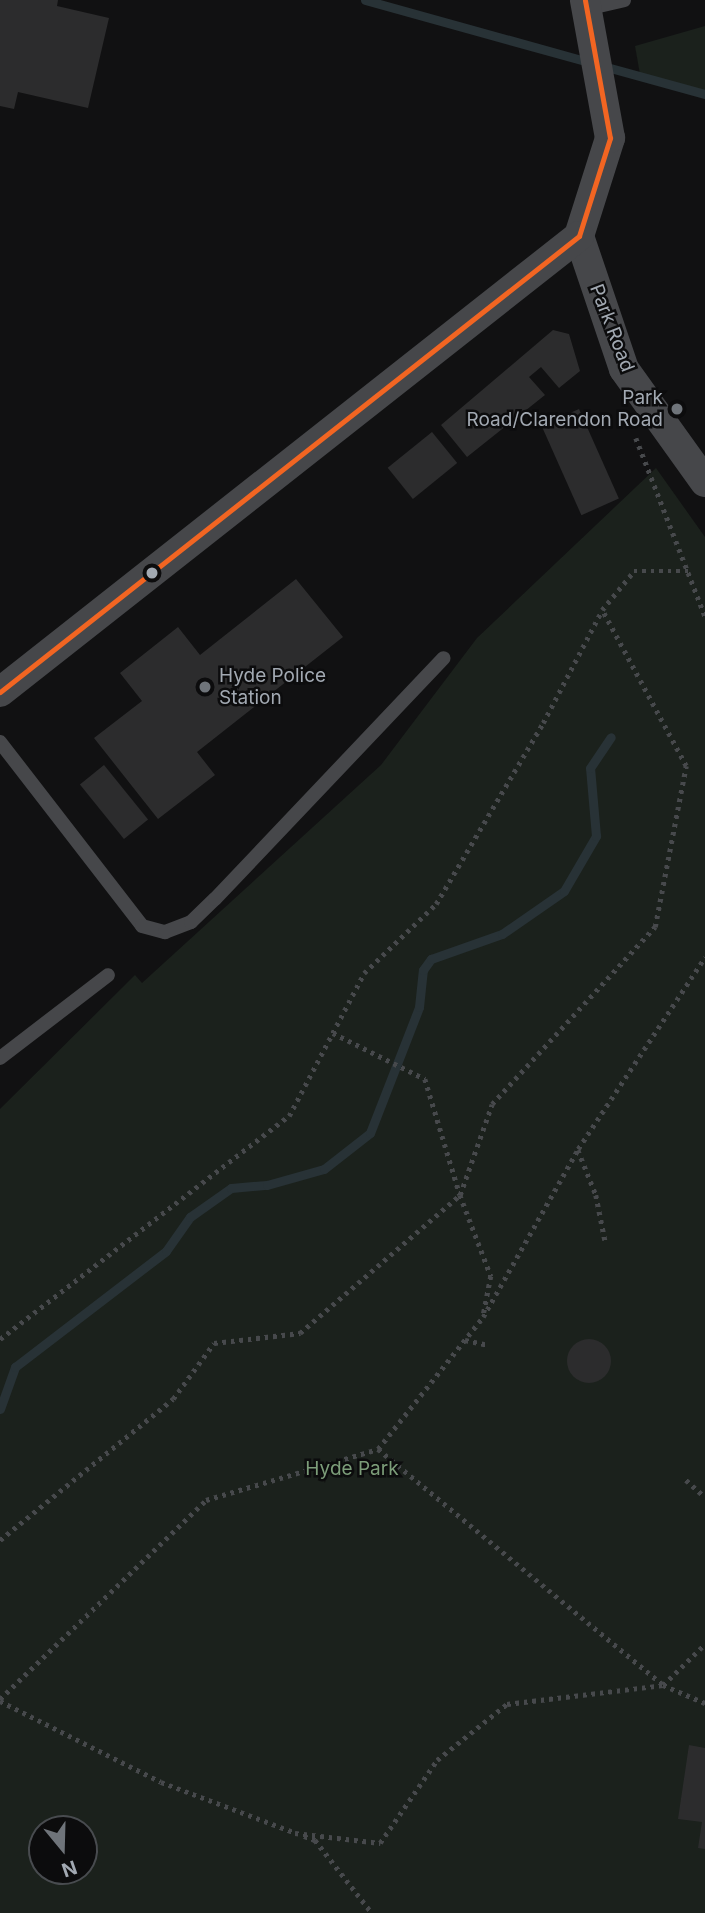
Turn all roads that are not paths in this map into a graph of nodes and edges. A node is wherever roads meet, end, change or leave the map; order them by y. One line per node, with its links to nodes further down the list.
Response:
1 (624, 0): 2 (lane)
2 (588, 15): 3 (street)
3 (579, 236): 4 (street, Park Road); 6 (street)
4 (705, 482)
5 (444, 658): 7 (lane)
6 (0, 692)
7 (0, 742)
8 (108, 975): 9 (lane)
9 (0, 1058)

